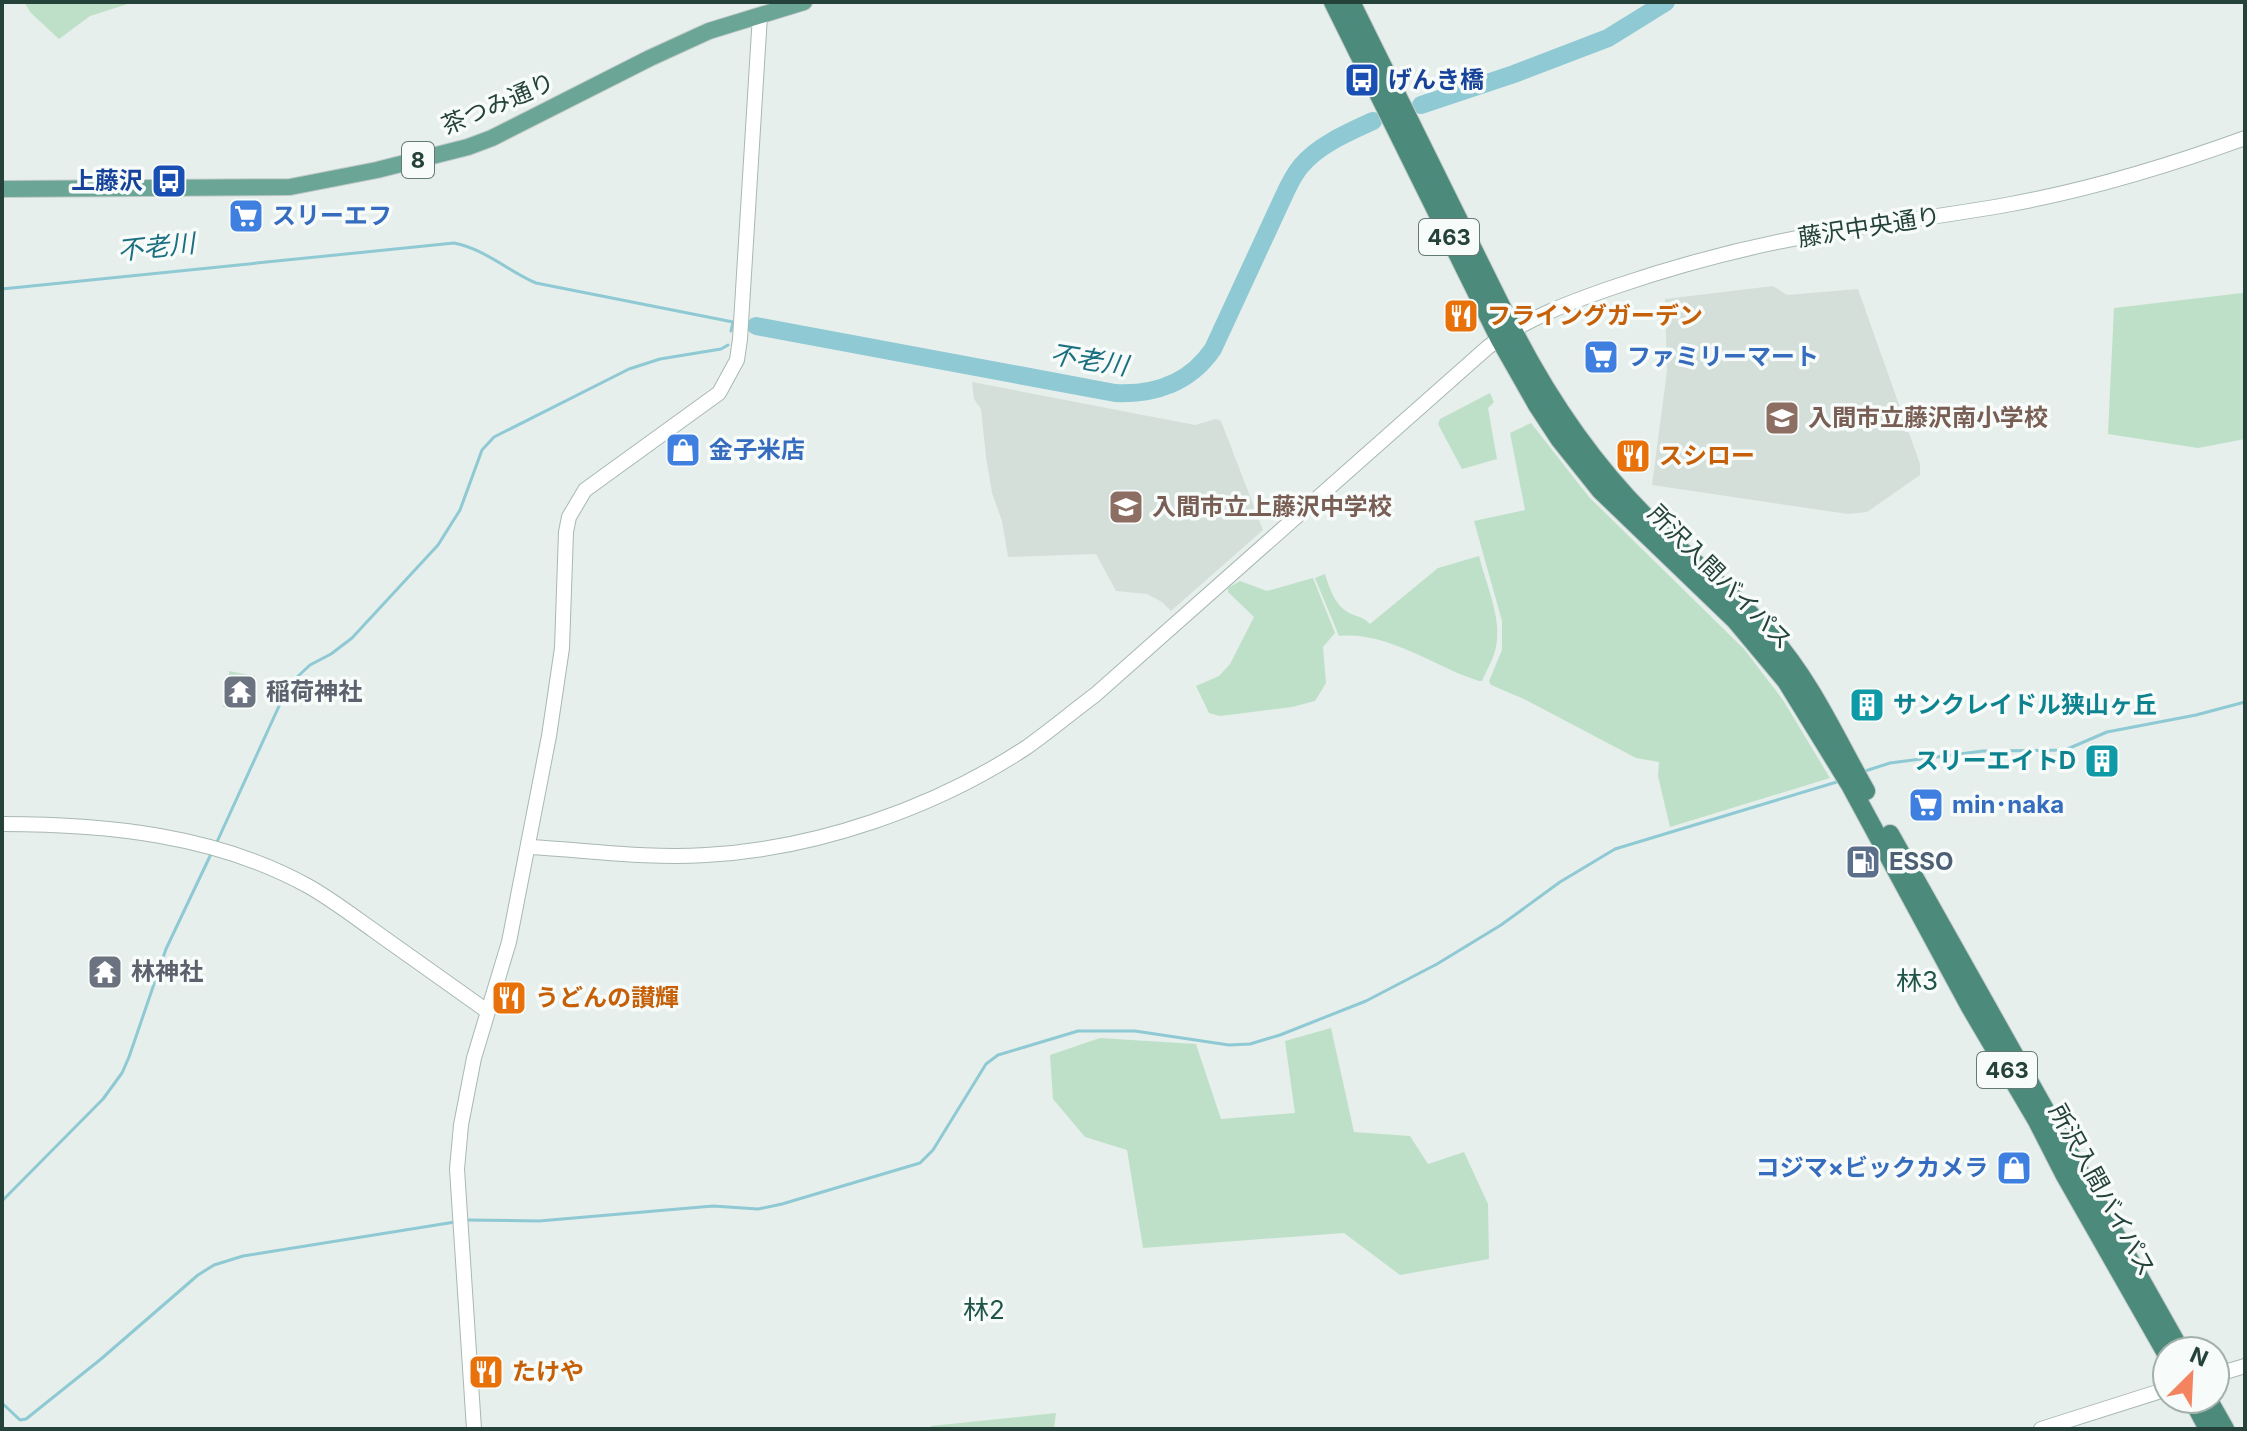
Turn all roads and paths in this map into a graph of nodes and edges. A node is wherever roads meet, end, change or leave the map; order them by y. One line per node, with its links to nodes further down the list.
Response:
1 (804, 2): 4 (main road, 茶つみ通り / 8)
2 (1333, 2): 5 (highway, 所沢入間バイパス / 463)
3 (1351, 2): 5 (highway, 所沢入間バイパス / 463)
4 (760, 15): 7 (main road, 茶つみ通り / 8); 11 (street)
5 (1390, 100): 8 (highway, 所沢入間バイパス / 463)
6 (2245, 138): 8 (street, 藤沢中央通り)
7 (2, 189)
8 (1506, 334): 9 (highway, 所沢入間バイパス / 463); 11 (street, 藤沢中央通り)
9 (1852, 779): 13 (highway, 所沢入間バイパス / 463); 14 (highway, 所沢入間バイパス / 463)
10 (2, 824): 12 (street)
11 (529, 847): 12 (street)
12 (487, 1011): 16 (street)
13 (2156, 1335)
14 (2172, 1335)
15 (2151, 1394): 17 (street)
16 (474, 1429)
17 (2041, 1429)

